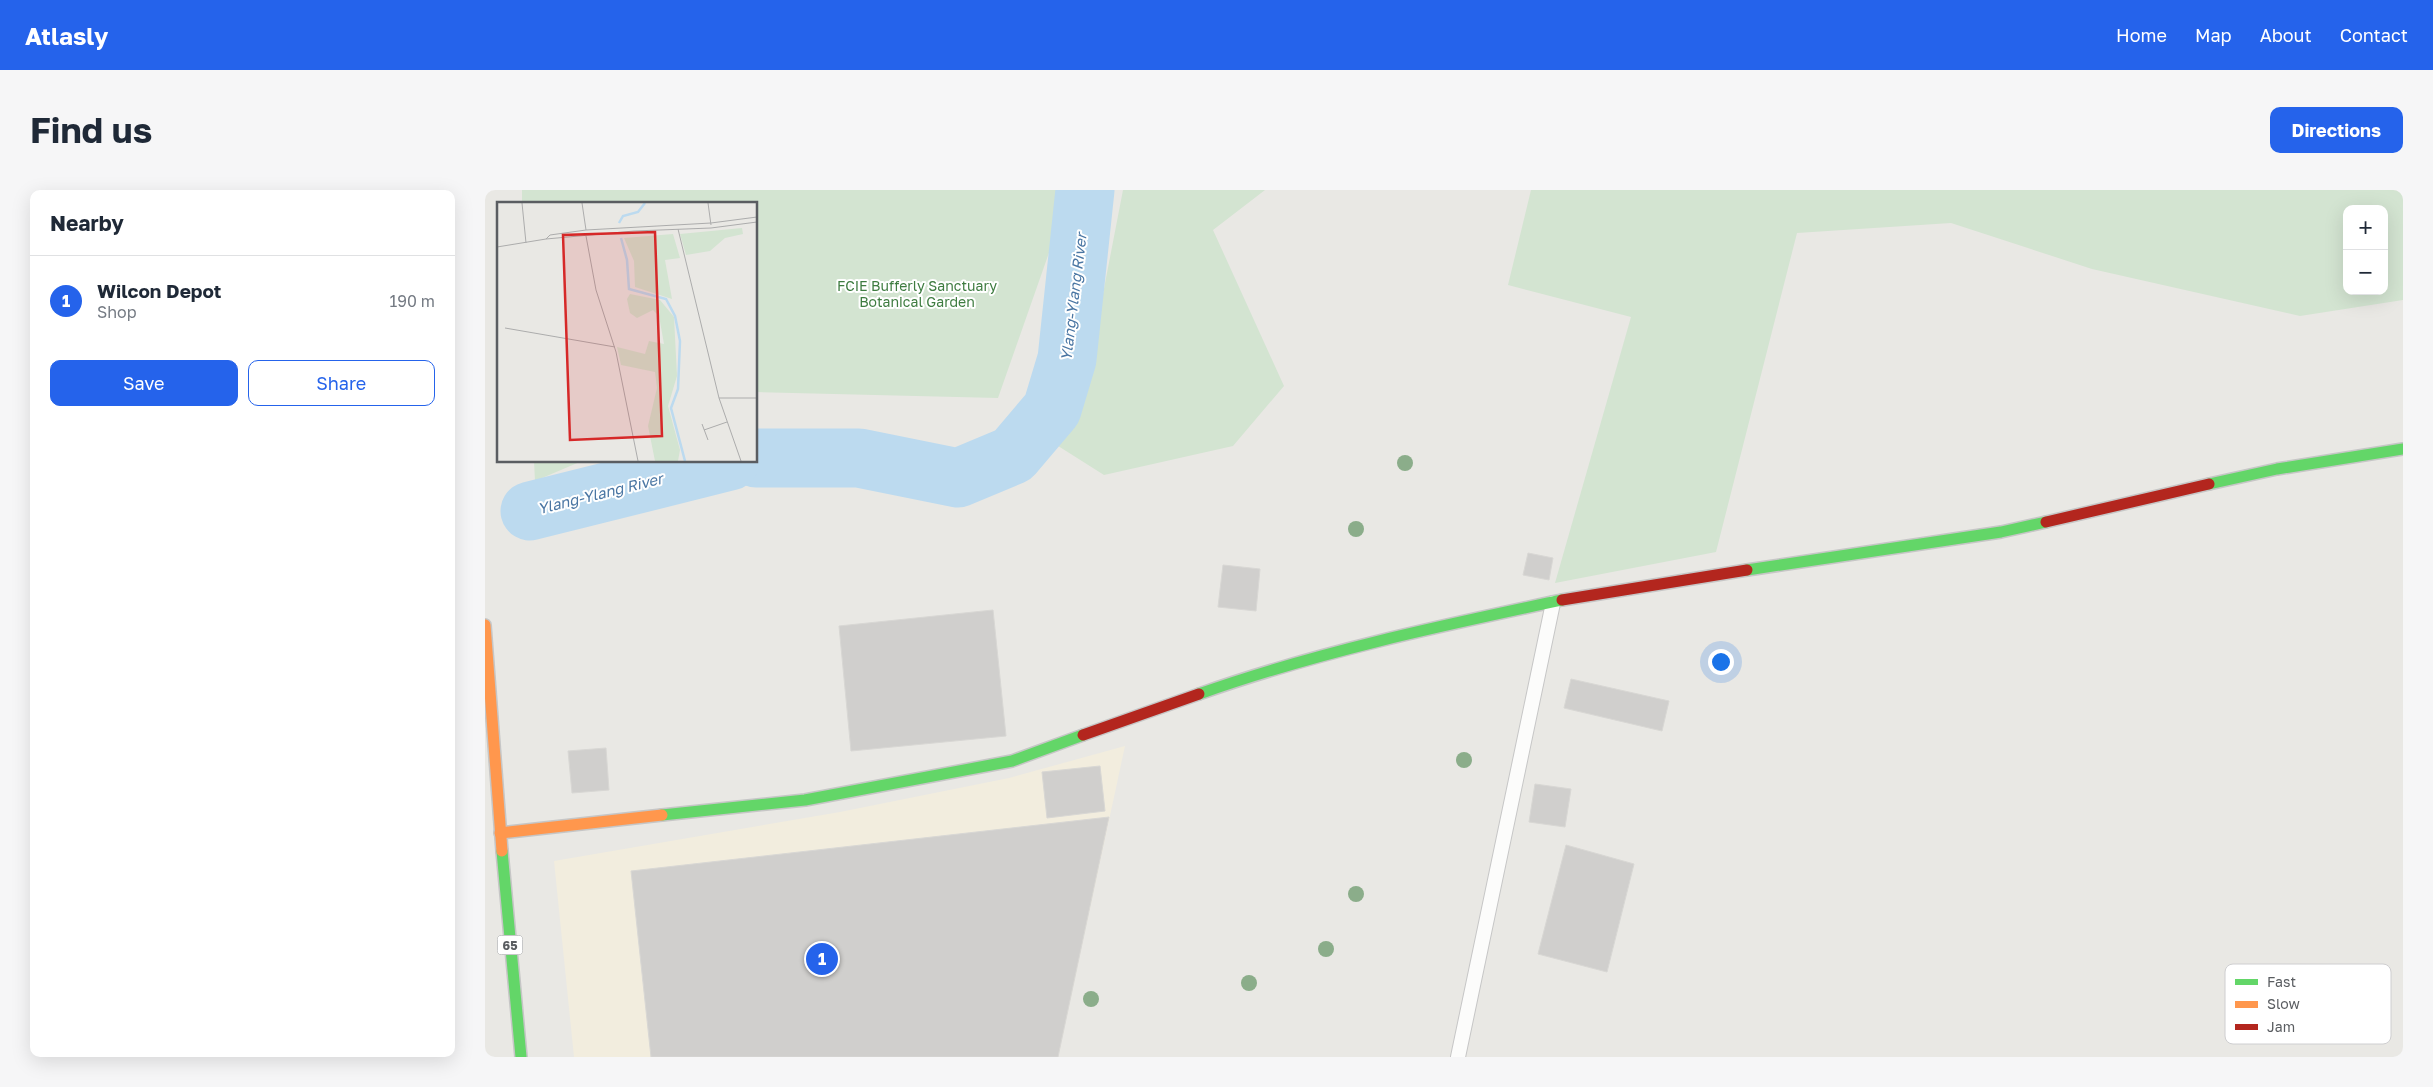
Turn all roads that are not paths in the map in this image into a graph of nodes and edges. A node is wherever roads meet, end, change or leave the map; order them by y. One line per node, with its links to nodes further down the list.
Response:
1 (2403, 449): 2 (street)
2 (1553, 603): 4 (street); 6 (lane)
3 (485, 625): 4 (street, 65)
4 (500, 833): 5 (street, 65)
5 (521, 1057)
6 (1458, 1057)

